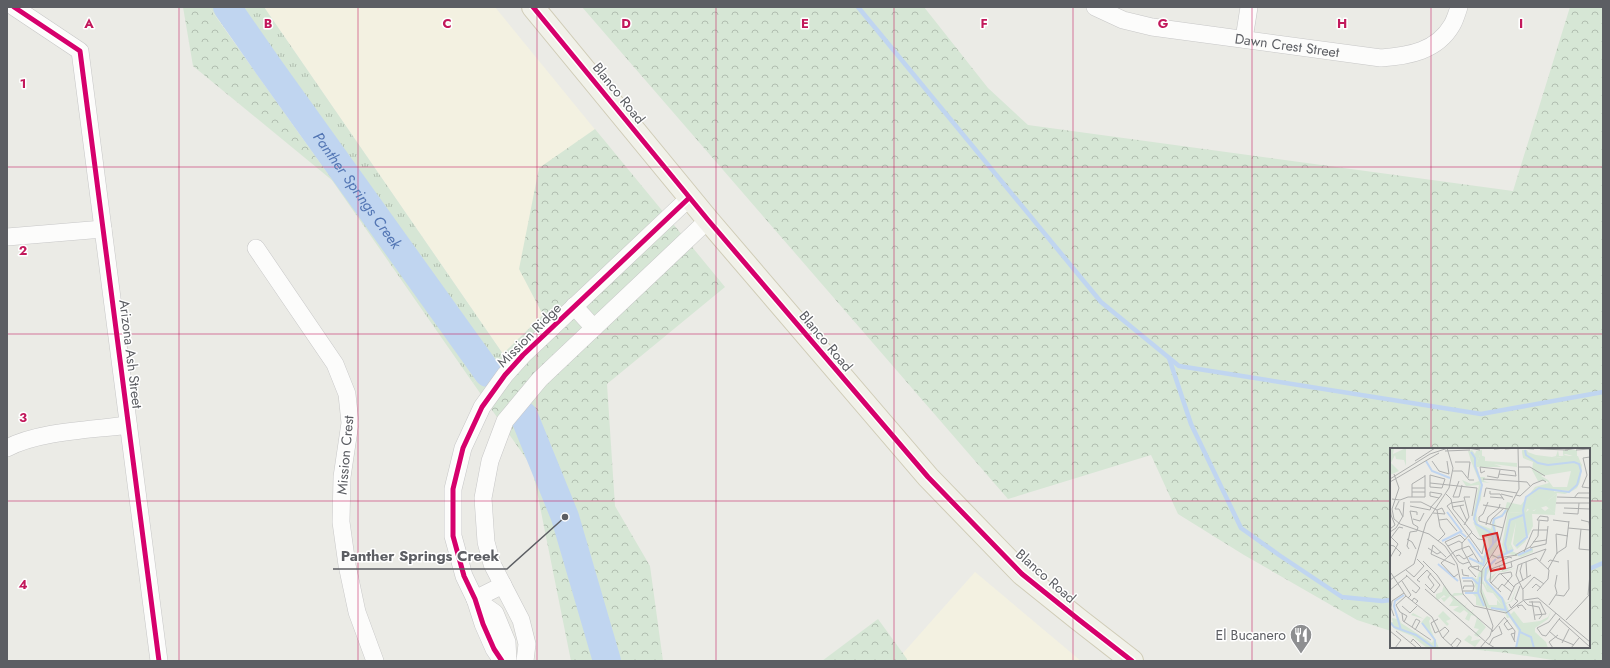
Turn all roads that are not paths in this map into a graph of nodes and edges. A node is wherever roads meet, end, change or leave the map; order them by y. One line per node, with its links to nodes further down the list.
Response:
1 (14, 7): 9 (street, Arizona Ash Street)
2 (533, 7): 7 (main road, Blanco Road)
3 (1095, 7): 6 (street, Dawn Crest Street)
4 (1249, 7): 6 (street)
5 (1459, 7): 6 (street, Dawn Crest Street)
6 (1244, 39)
7 (689, 198): 8 (main road, Blanco Road); 12 (street, Mission Ridge)
8 (708, 220): 13 (street); 23 (main road, Blanco Road)
9 (103, 228): 10 (street); 14 (street, Arizona Ash Street)
10 (7, 236)
11 (256, 248): 19 (street, Mission Crest)
12 (574, 306): 13 (street); 17 (street, Mission Ridge)
13 (594, 328): 16 (street)
14 (128, 425): 15 (street); 18 (street, Arizona Ash Street)
15 (7, 448)
16 (502, 585): 17 (street); 22 (street)
17 (475, 599): 20 (street, Mission Ridge); 21 (street, Mission Ridge)
18 (159, 661)
19 (374, 661)
20 (502, 661)
21 (508, 661)
22 (525, 661)
23 (1132, 661)

